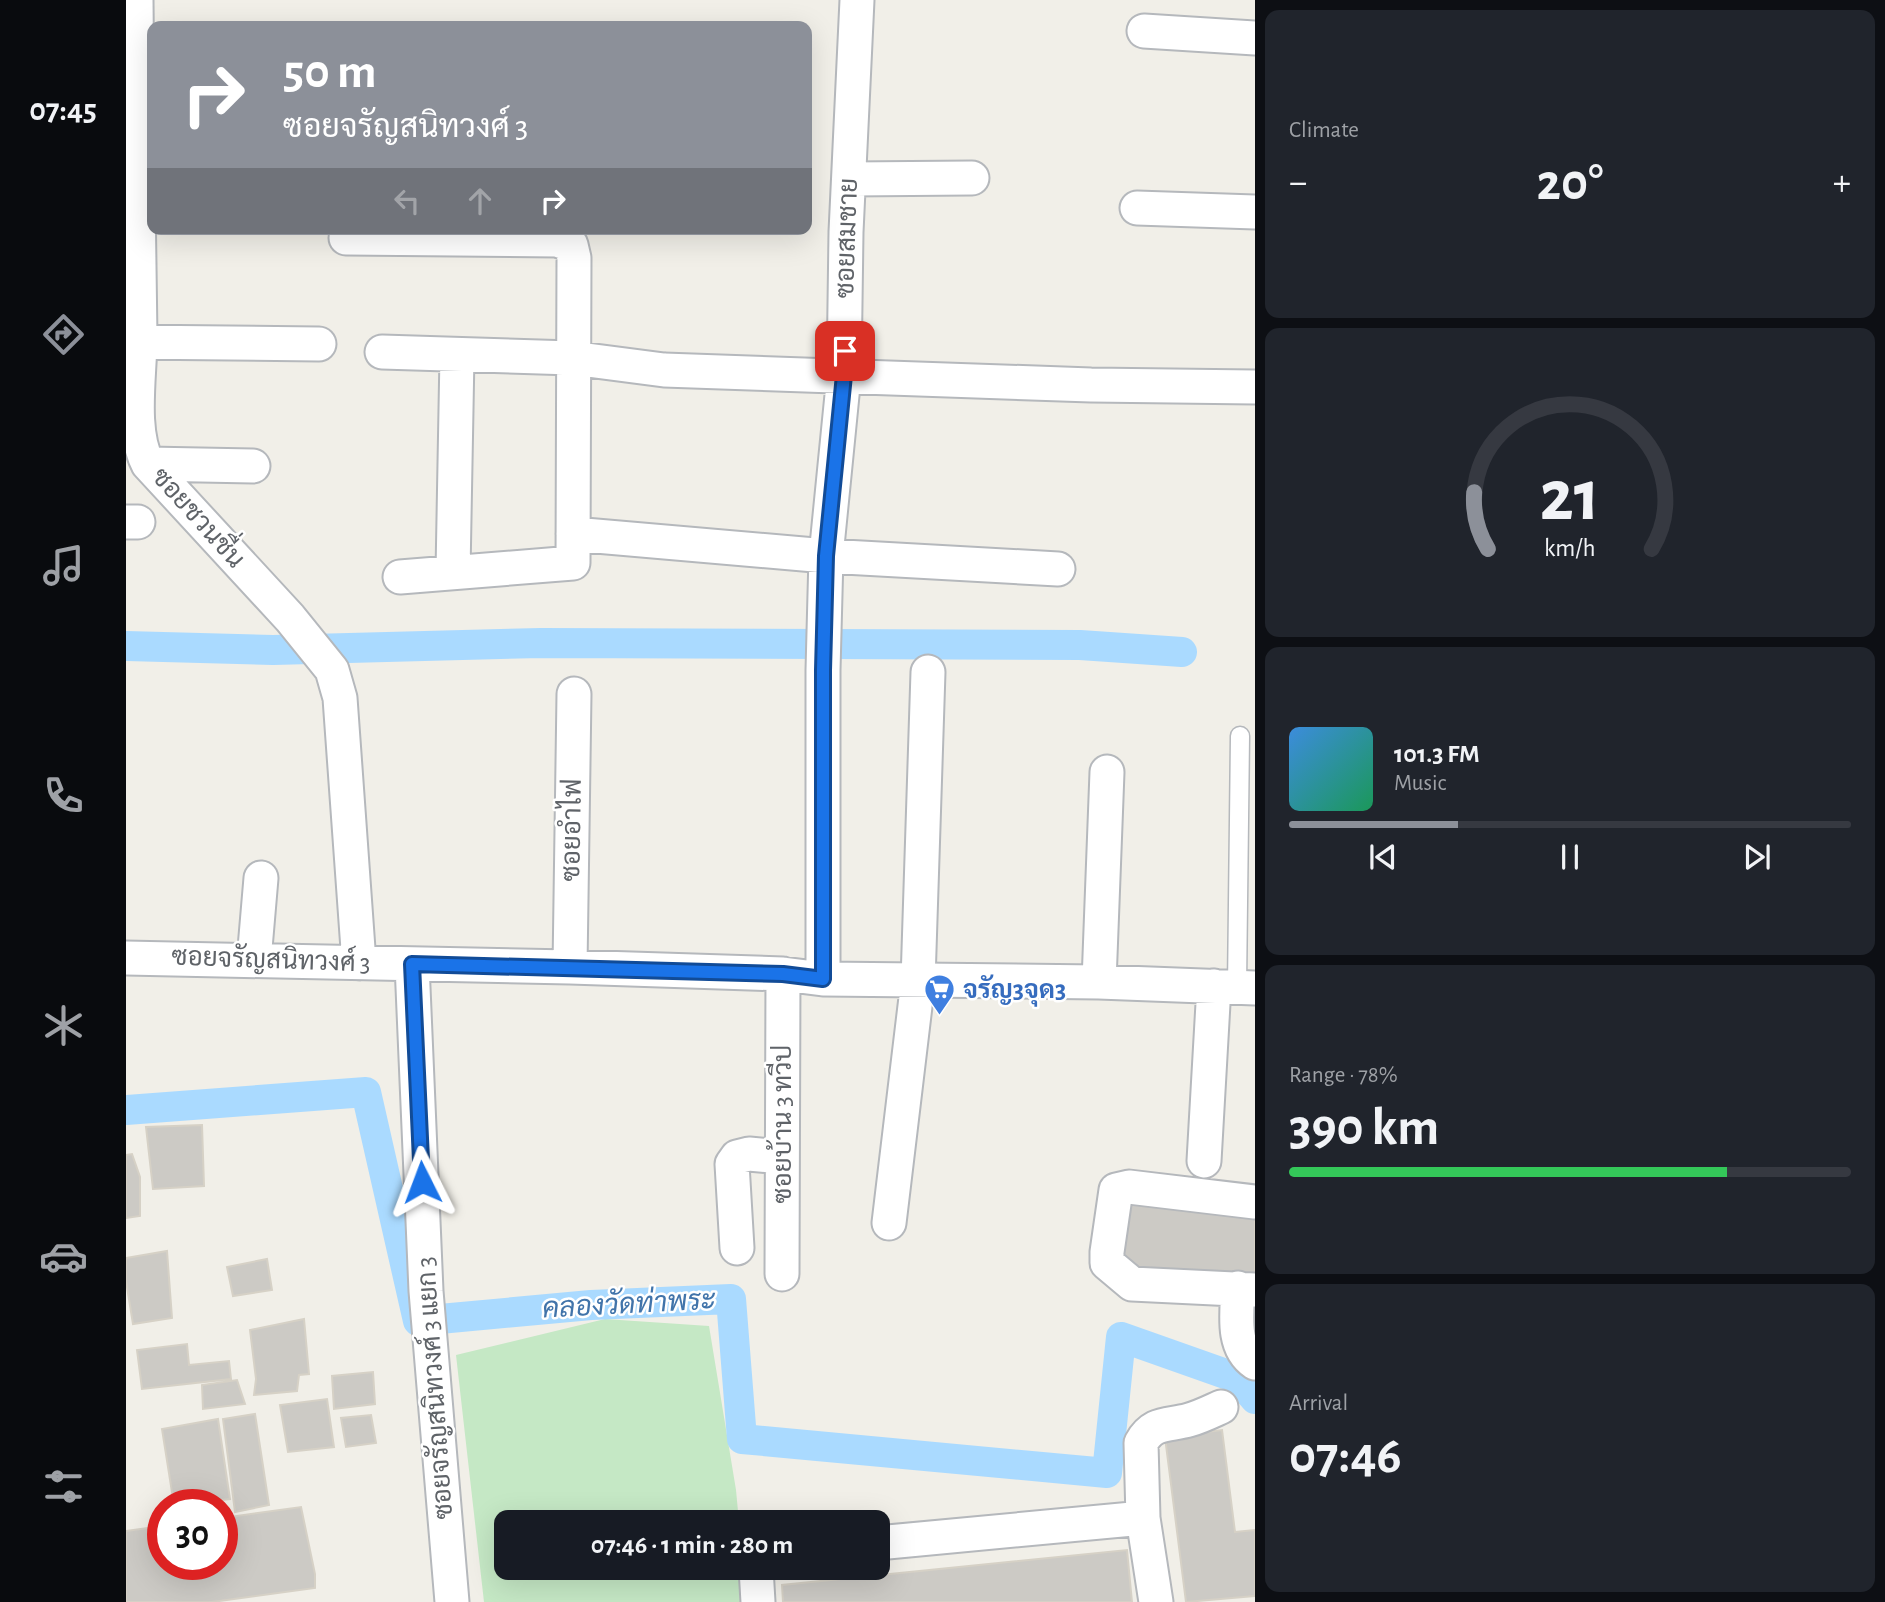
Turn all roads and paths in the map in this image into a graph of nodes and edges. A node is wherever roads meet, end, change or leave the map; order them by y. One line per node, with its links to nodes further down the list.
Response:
1 (136, 0): 5 (street, ซอยชวนชื่น)
2 (857, 0): 7 (street, ซอยสมชาย)
3 (1144, 31): 4 (street)
4 (1255, 38)
5 (138, 163): 13 (street, ซอยชวนชื่น)
6 (972, 178): 7 (street)
7 (849, 179): 18 (street, ซอยสมชาย)
8 (1137, 208): 9 (street)
9 (1255, 212)
10 (389, 235): 12 (street)
11 (534, 235): 17 (street)
12 (346, 238)
13 (133, 342): 14 (street); 20 (street, ซอยชวนชื่น)
14 (319, 344)
15 (382, 352): 16 (street)
16 (457, 355): 17 (street); 25 (street)
17 (572, 358): 18 (street); 22 (street)
18 (844, 375): 19 (street); 23 (street, ซอยสมชาย)
19 (1255, 387)
20 (148, 464): 21 (street); 34 (street, ซอยชวนชื่น)
21 (253, 466)
22 (573, 534): 23 (street); 25 (street)
23 (826, 556): 24 (street); 38 (street, ซอยสมชาย)
24 (1058, 569)
25 (453, 572): 26 (street)
26 (400, 577)
27 (928, 672): 39 (street)
28 (574, 694): 36 (street, ซอยอำไฟ)
29 (1240, 736): 41 (lane)
30 (1107, 772): 40 (street)
31 (261, 878): 33 (street)
32 (126, 958): 33 (street, ซอยจรัญสนิทวงศ์ 3)
33 (254, 960): 34 (street, ซอยจรัญสนิทวงศ์ 3)
34 (359, 963): 35 (street, ซอยจรัญสนิทวงศ์ 3)
35 (412, 964): 36 (street, ซอยจรัญสนิทวงศ์ 3); 54 (street, ซอยจรัญสนิทวงศ์ 3 แยก 3)
36 (570, 967): 37 (street, ซอยจรัญสนิทวงศ์ 3)
37 (783, 974): 38 (street, ซอยจรัญสนิทวงศ์ 3); 42 (street, ซอยบ้าน 3 ทวีป)
38 (823, 979): 39 (street, ซอยจรัญสนิทวงศ์ 3)
39 (918, 981): 40 (street, ซอยจรัญสนิทวงศ์ 3); 45 (street)
40 (1099, 982): 41 (street, ซอยจรัญสนิทวงศ์ 3)
41 (1235, 987): 43 (street)
42 (782, 1157): 46 (street); 47 (street, ซอยบ้าน 3 ทวีป)
43 (1204, 1161)
44 (1255, 1202): 48 (street)
45 (889, 1223)
46 (737, 1248)
47 (782, 1275)
48 (1246, 1289): 49 (street)
49 (1255, 1363)
50 (1221, 1407): 51 (street)
51 (1143, 1518): 52 (street); 56 (street)
52 (890, 1542)
53 (757, 1580): 55 (street)
54 (452, 1602)
55 (758, 1602)
56 (1156, 1602)

